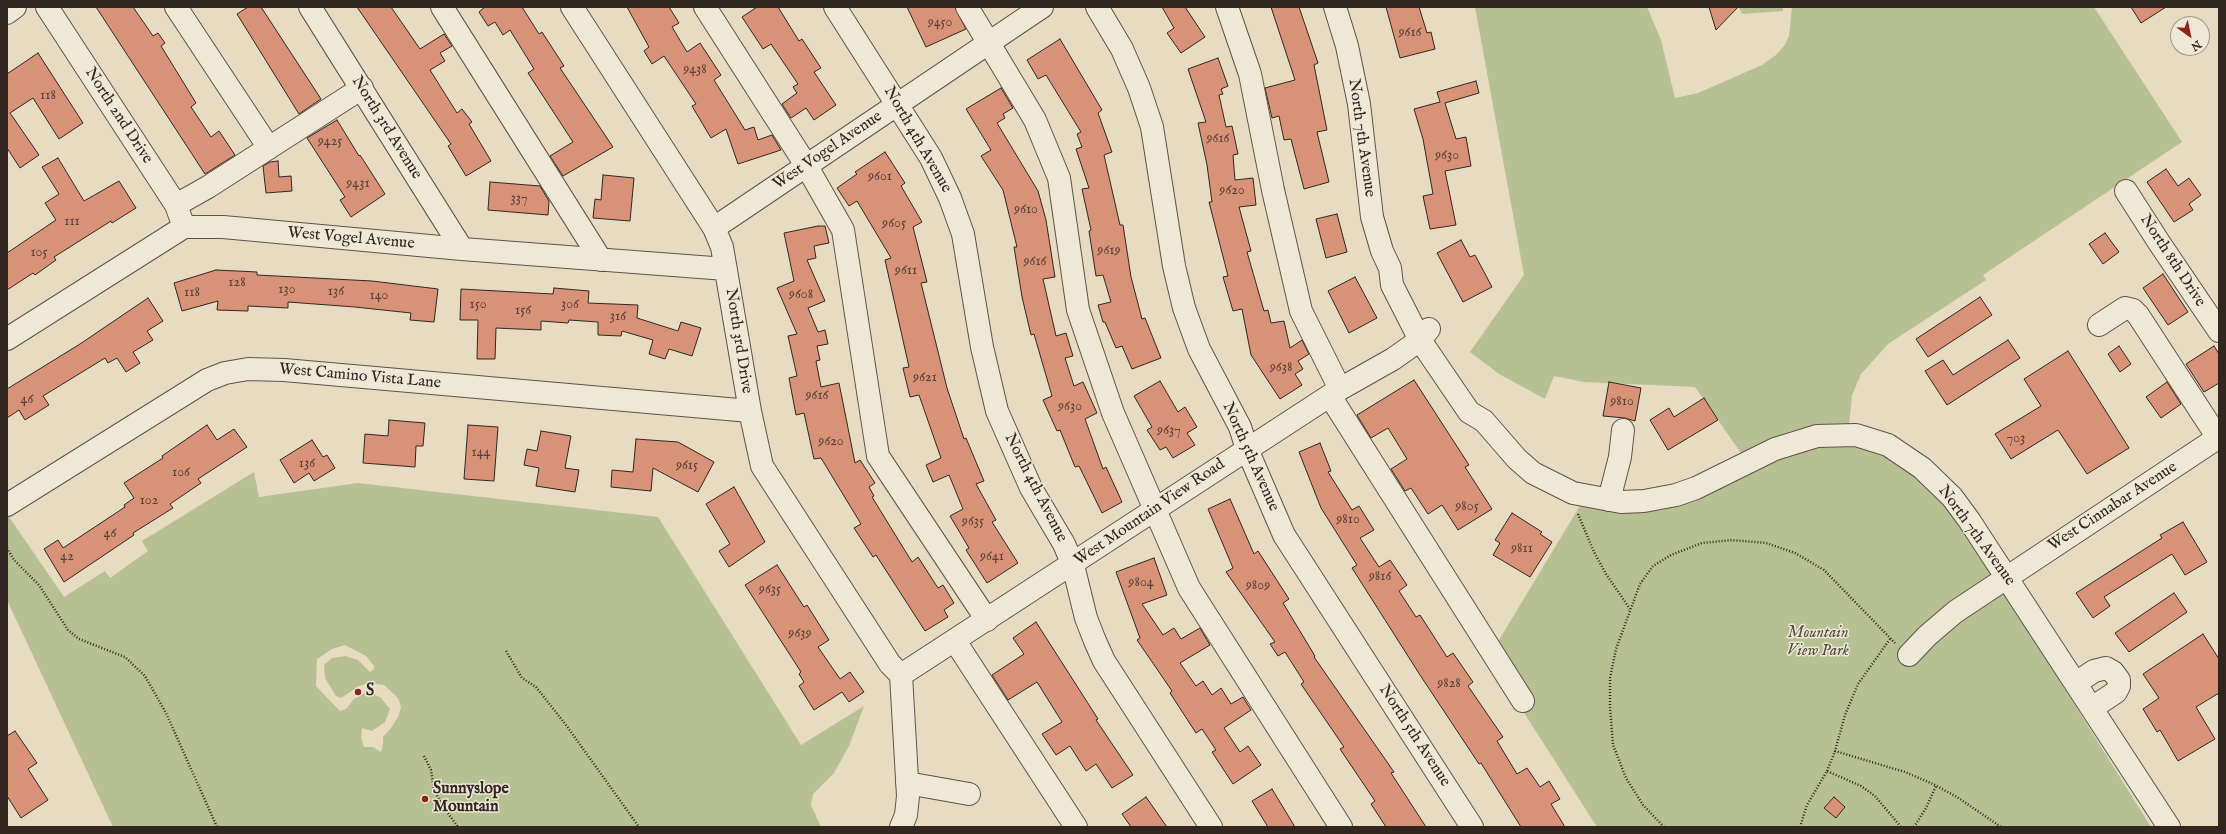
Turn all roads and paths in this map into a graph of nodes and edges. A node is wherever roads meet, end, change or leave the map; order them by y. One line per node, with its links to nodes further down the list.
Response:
1 (15, 7): 14 (street)
2 (47, 7): 21 (street, North 2nd Drive)
3 (176, 7): 18 (street)
4 (310, 7): 16 (street, North 3rd Avenue)
5 (442, 7): 25 (street)
6 (572, 7): 23 (street, North 3rd Drive)
7 (705, 7): 19 (street)
8 (836, 7): 17 (street, North 4th Avenue)
9 (967, 7): 15 (street)
10 (1042, 7): 15 (street, West Vogel Avenue)
11 (1097, 7): 35 (street, North 5th Avenue)
12 (1227, 7): 31 (street)
13 (1335, 7): 29 (street, North 7th Avenue)
14 (7, 12)
15 (990, 42): 17 (street, West Vogel Avenue); 39 (street)
16 (362, 88): 18 (street); 24 (street, North 3rd Avenue)
17 (898, 104): 19 (street, West Vogel Avenue); 41 (street, North 4th Avenue)
18 (269, 148): 21 (street)
19 (806, 165): 23 (street, West Vogel Avenue); 44 (street)
20 (2126, 190): 28 (street, North 8th Drive)
21 (176, 205): 22 (street, North 2nd Drive)
22 (184, 227): 24 (street, West Vogel Avenue); 30 (street)
23 (714, 228): 26 (street, North 3rd Drive)
24 (462, 249): 25 (street, West Vogel Avenue)
25 (601, 260): 26 (street, West Vogel Avenue)
26 (726, 268): 32 (street, North 3rd Drive)
27 (2099, 325): 34 (street)
28 (2219, 331)
29 (1425, 334): 31 (street, West Mountain View Road); 36 (street, North 7th Avenue)
30 (7, 339)
31 (1335, 392): 35 (street, West Mountain View Road); 51 (street)
32 (750, 411): 38 (street, West Camino Vista Lane); 49 (street, North 3rd Drive)
33 (1623, 430): 37 (street)
34 (2218, 437): 42 (street, West Cinnabar Avenue)
35 (1247, 449): 39 (street, West Mountain View Road); 66 (street, North 5th Avenue)
36 (1573, 493): 37 (street, North 7th Avenue); 43 (path)
37 (1610, 500): 42 (street, North 7th Avenue)
38 (7, 505)
39 (1156, 509): 41 (street, West Mountain View Road); 65 (street)
40 (7, 548): 59 (path)
41 (1073, 565): 44 (street, West Mountain View Road); 64 (street, North 4th Avenue)
42 (2007, 577): 48 (street, West Cinnabar Avenue); 50 (street, North 7th Avenue)
43 (1630, 610): 45 (path); 67 (path)
44 (987, 620): 46 (street, West Mountain View Road)
45 (1890, 639): 48 (path); 53 (path)
46 (955, 641): 49 (street, West Mountain View Road); 63 (street)
47 (506, 651): 61 (path)
48 (1904, 651)
49 (901, 675): 56 (street)
50 (2076, 683): 52 (street, North 7th Avenue); 52 (street)
51 (1523, 701)
52 (2092, 708): 72 (street, North 7th Avenue)
53 (1835, 750): 55 (path); 57 (path)
54 (424, 756): 60 (path)
55 (1826, 771): 68 (path); 69 (path)
56 (907, 783): 58 (street); 62 (street)
57 (1936, 786): 70 (path); 71 (path)
58 (969, 794)
59 (217, 827)
60 (458, 827)
61 (640, 827)
62 (901, 827)
63 (1076, 827)
64 (1211, 827)
65 (1341, 827)
66 (1472, 827)
67 (1664, 827)
68 (1800, 827)
69 (1901, 827)
70 (1914, 827)
71 (2001, 827)
72 (2169, 827)

